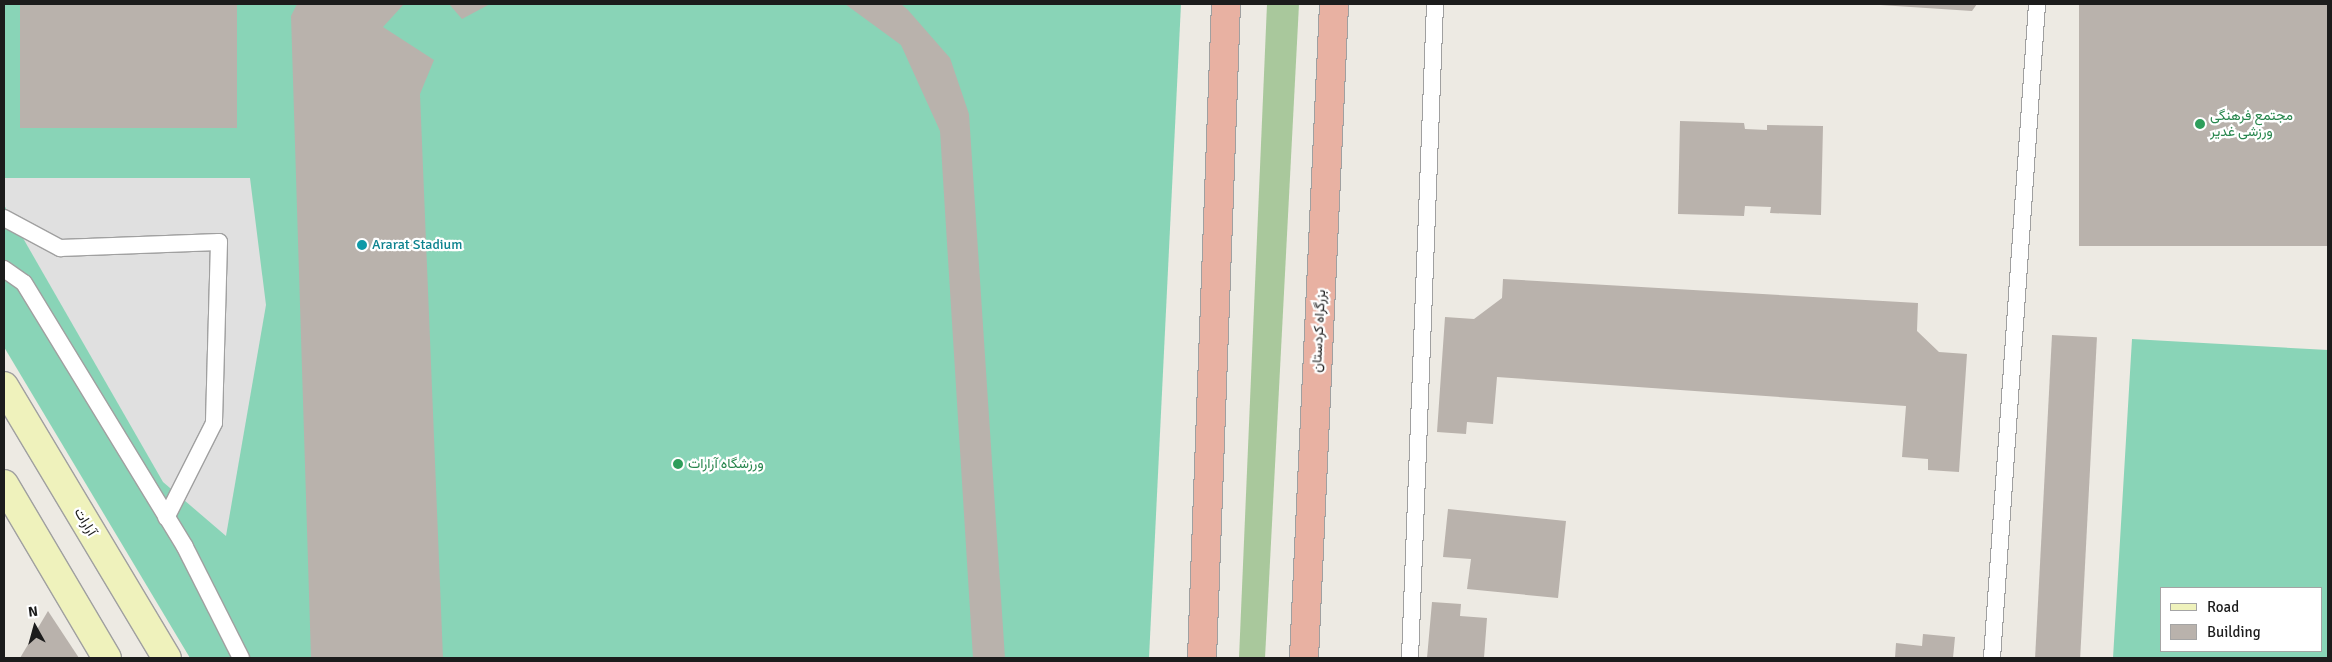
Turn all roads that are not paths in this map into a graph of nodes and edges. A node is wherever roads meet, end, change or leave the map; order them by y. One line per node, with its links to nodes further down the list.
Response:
1 (1226, 4): 13 (highway)
2 (1334, 4): 14 (highway, بزرگراه کردستان)
3 (1435, 4): 15 (lane)
4 (2037, 4): 16 (lane)
5 (4, 218): 9 (lane)
6 (4, 269): 9 (lane)
7 (4, 386): 11 (main road, آرارات)
8 (4, 484): 10 (main road)
9 (166, 518): 12 (lane)
10 (107, 658)
11 (167, 658)
12 (241, 658)
13 (1202, 658)
14 (1304, 658)
15 (1410, 658)
16 (1992, 658)

